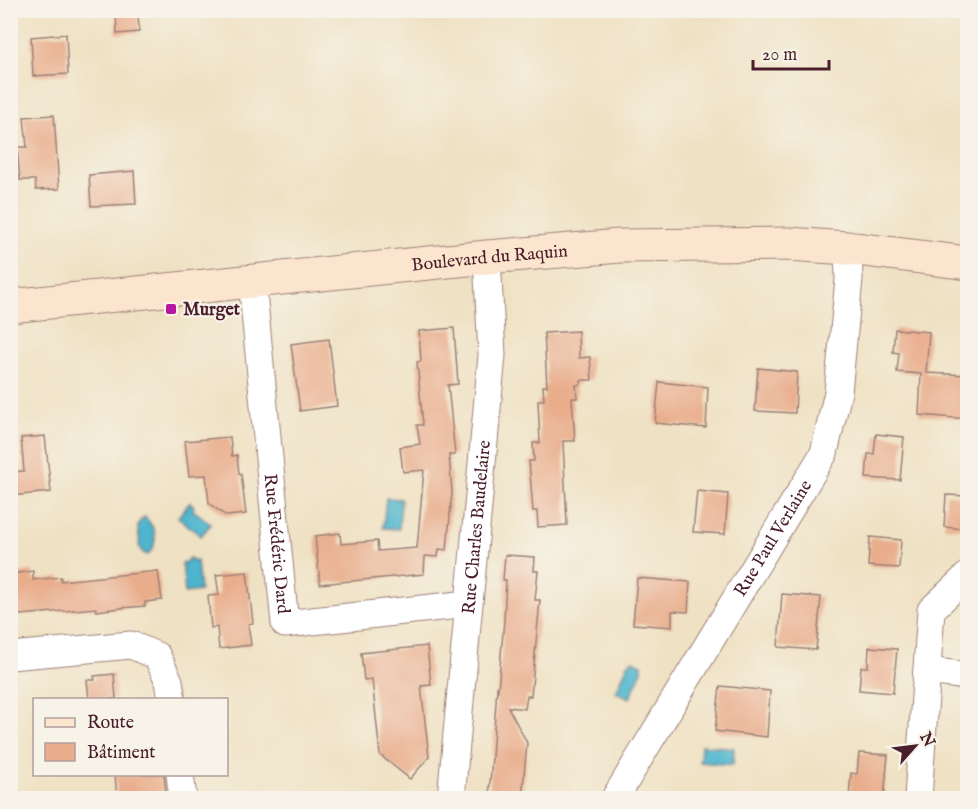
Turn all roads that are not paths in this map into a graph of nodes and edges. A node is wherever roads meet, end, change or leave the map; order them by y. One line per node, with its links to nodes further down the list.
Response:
1 (848, 248): 2 (street, Boulevard du Raquin); 3 (street, Boulevard du Raquin); 15 (street, Rue Paul Verlaine)
2 (487, 257): 4 (street, Boulevard du Raquin); 7 (street, Rue Charles Baudelaire)
3 (968, 263)
4 (252, 280): 5 (street, Boulevard du Raquin); 7 (street, Rue Frédéric Dard)
5 (10, 306)
6 (968, 575): 9 (street)
7 (468, 604): 14 (street, Rue Charles Baudelaire)
8 (10, 656): 11 (street)
9 (927, 671): 10 (street); 16 (street)
10 (968, 676)
11 (172, 698)
12 (180, 776): 13 (street)
13 (183, 798)
14 (451, 798)
15 (615, 798)
16 (918, 798)

